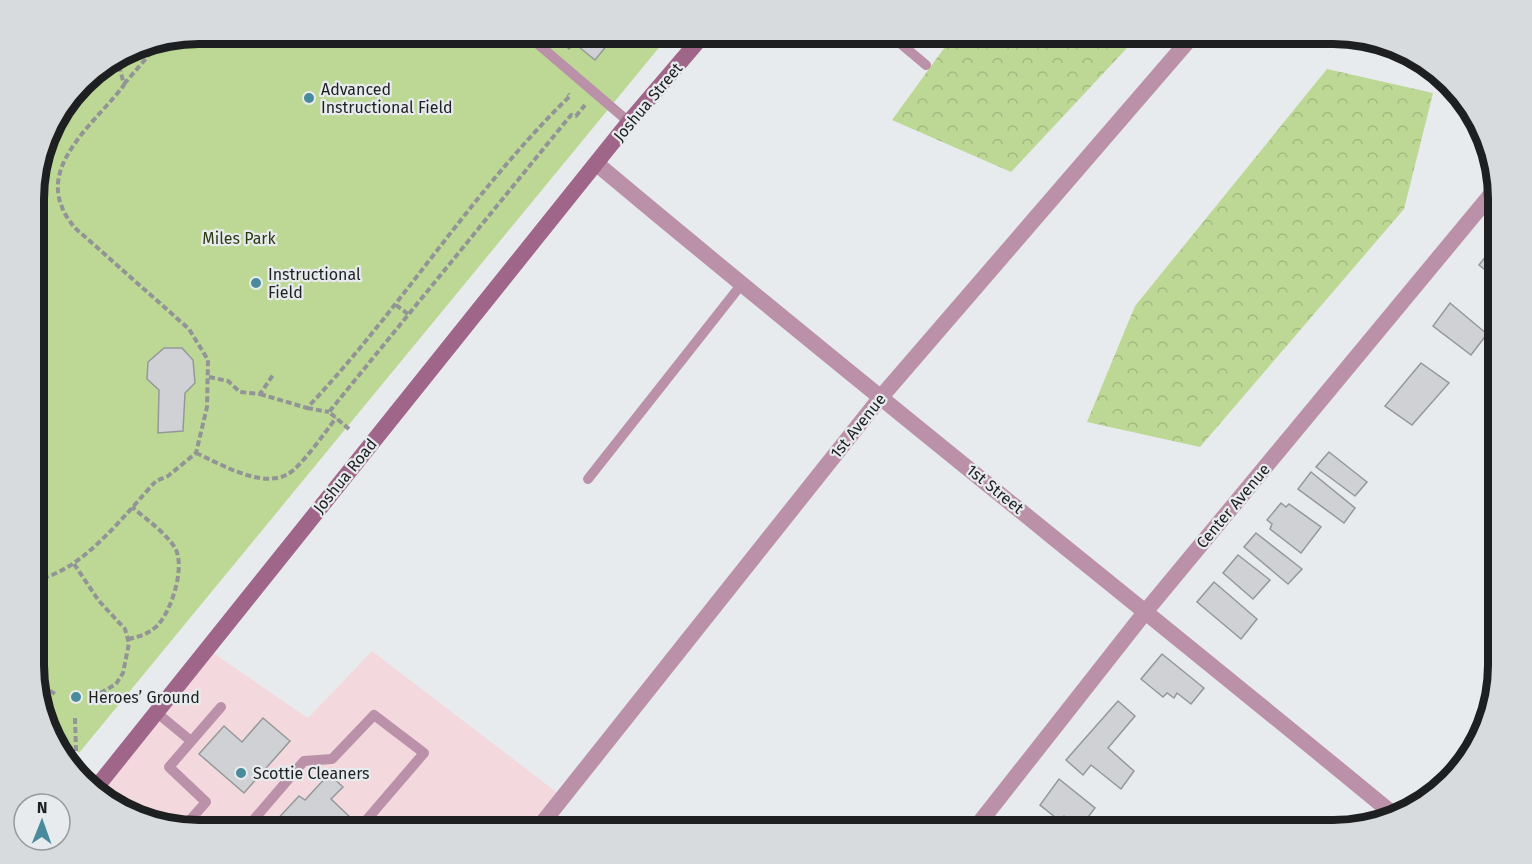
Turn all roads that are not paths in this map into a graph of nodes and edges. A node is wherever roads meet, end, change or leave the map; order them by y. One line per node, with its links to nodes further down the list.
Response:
1 (538, 44): 6 (lane)
2 (695, 44): 6 (main road, Joshua Street)
3 (901, 44): 5 (lane)
4 (1186, 44): 10 (street, 1st Avenue)
5 (926, 65)
6 (629, 123): 7 (main road, Joshua Street)
7 (597, 164): 9 (street, 1st Street); 14 (main road, Joshua Road)
8 (1488, 198): 12 (street, Center Avenue)
9 (741, 285): 10 (street, 1st Street); 11 (lane)
10 (881, 397): 12 (street, 1st Street); 21 (street, 1st Avenue)
11 (588, 479)
12 (1146, 611): 17 (street, 1st Street); 22 (street, Center Avenue)
13 (222, 707): 15 (lane)
14 (156, 712): 15 (lane); 16 (main road, Joshua Road)
15 (191, 741): 18 (lane)
16 (99, 784)
17 (1388, 810)
18 (191, 820)
19 (253, 820): 20 (lane)
20 (366, 820)
21 (545, 820)
22 (982, 820)

